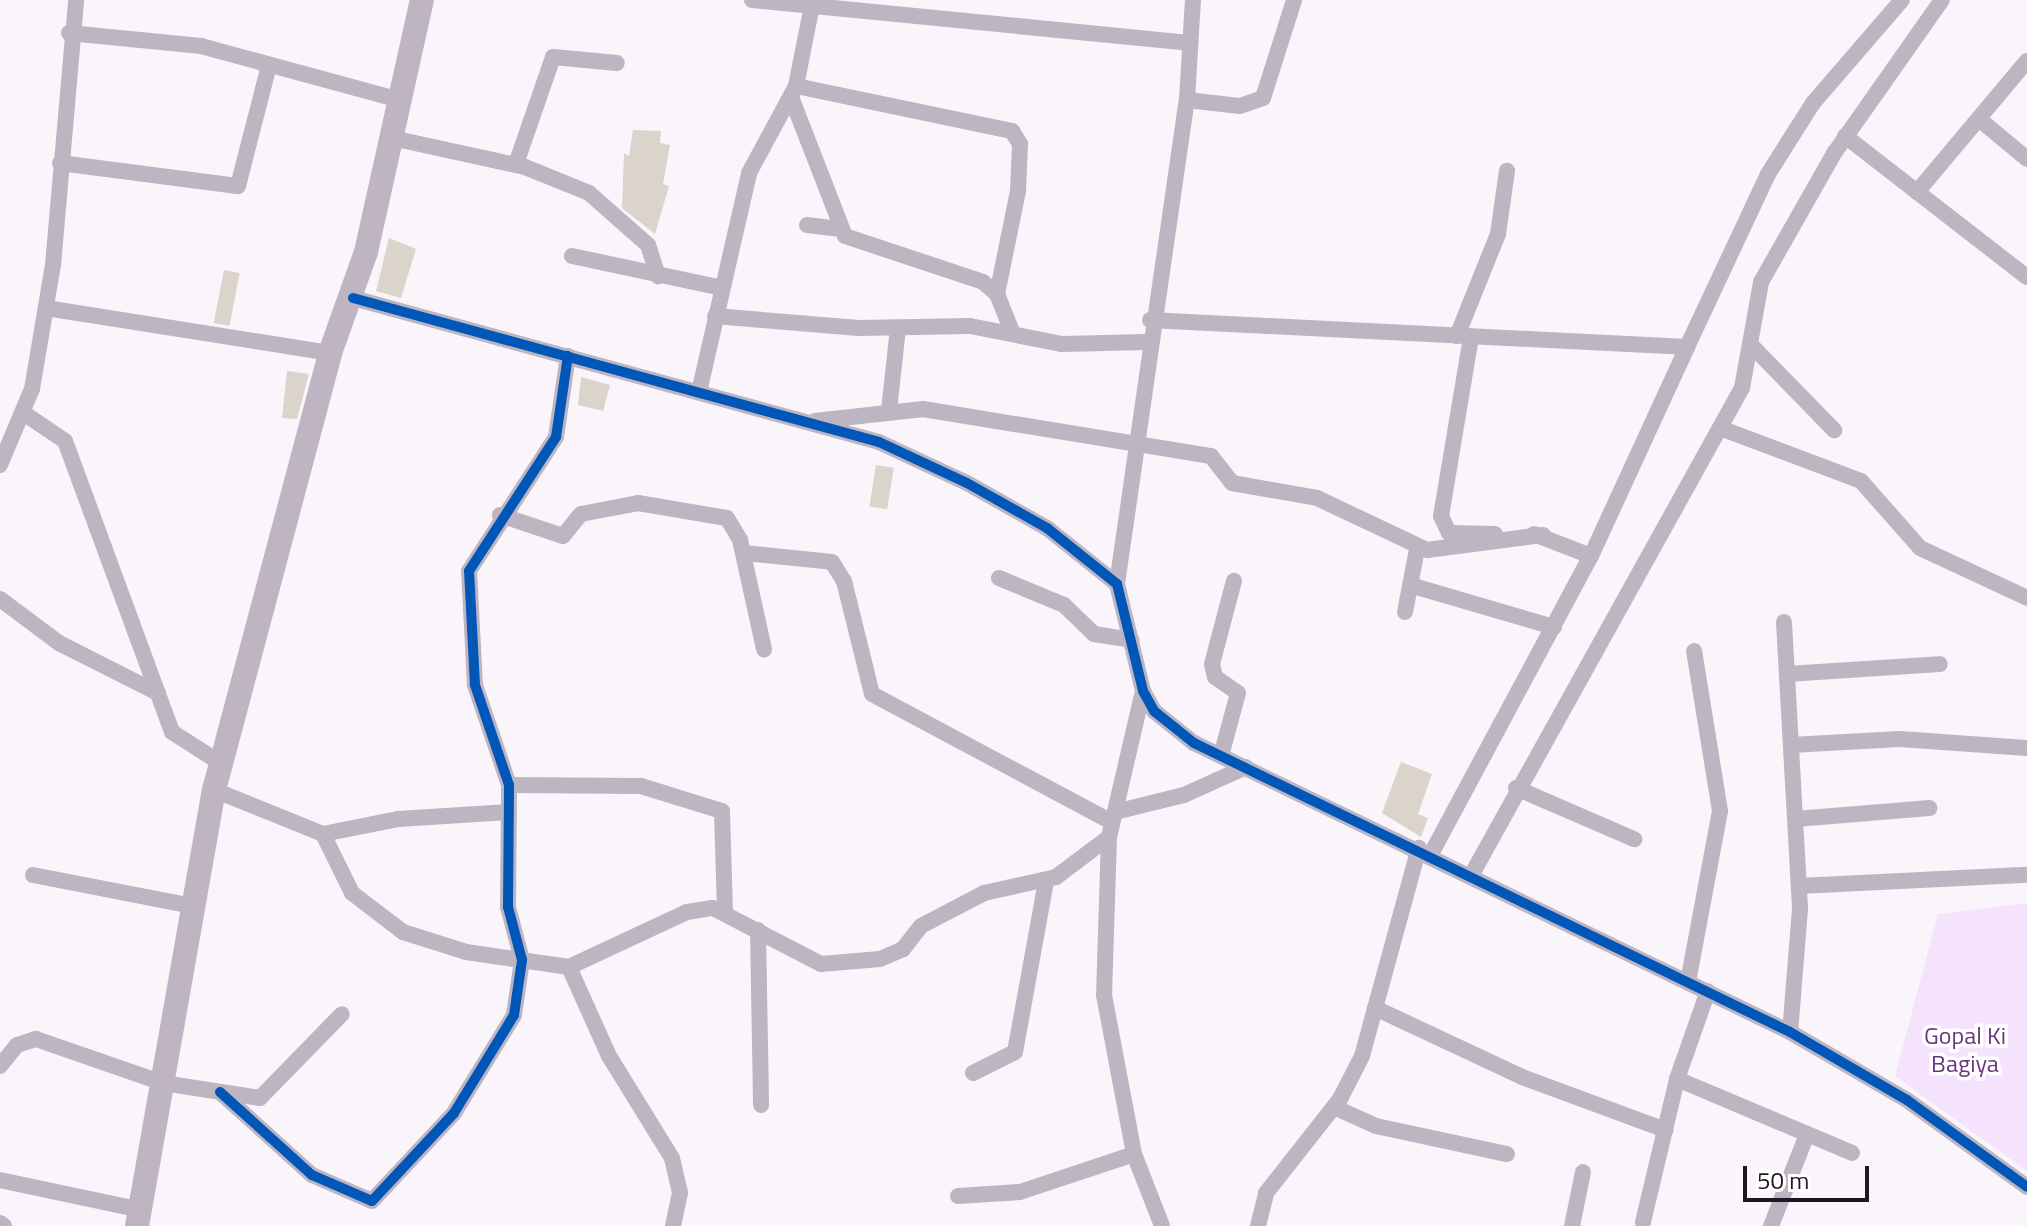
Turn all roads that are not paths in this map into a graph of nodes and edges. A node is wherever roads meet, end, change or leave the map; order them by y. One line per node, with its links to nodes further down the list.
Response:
1 (76, 0): 9 (street)
2 (422, 0): 15 (main road)
3 (752, 0): 8 (street)
4 (1193, 0): 10 (street)
5 (1294, 0): 16 (street)
6 (1902, 0): 40 (street)
7 (1942, 0): 18 (street)
8 (812, 2): 10 (street); 14 (street)
9 (69, 33): 13 (street); 21 (street)
10 (1189, 43): 16 (street)
11 (2027, 61): 17 (street)
12 (617, 63): 22 (street)
13 (269, 65): 15 (street); 21 (street)
14 (793, 92): 26 (street); 30 (street); 31 (street)
15 (400, 100): 19 (main road)
16 (1187, 100): 35 (street)
17 (1979, 119): 20 (street); 24 (street)
18 (1845, 136): 24 (street); 41 (street)
19 (392, 138): 22 (street); 32 (main road)
20 (2027, 159)
21 (60, 163): 33 (street)
22 (516, 164): 28 (street)
23 (1507, 171): 38 (street)
24 (1917, 192): 29 (street)
25 (807, 225): 26 (street)
26 (839, 229): 31 (street)
27 (572, 256): 28 (street)
28 (658, 276): 30 (street)
29 (2027, 277)
30 (722, 288): 34 (street)
31 (997, 294): 37 (street)
32 (353, 298): 42 (main road); 43 (street)
33 (46, 308): 42 (street); 46 (street)
34 (715, 316): 36 (street); 44 (street)
35 (1150, 320): 38 (street); 39 (street)
36 (898, 328): 37 (street); 45 (street)
37 (1013, 334): 39 (street)
38 (1464, 337): 40 (street); 53 (street)
39 (1147, 342): 50 (street)
40 (1687, 347): 56 (street)
41 (1754, 348): 48 (street); 49 (street)
42 (330, 353): 76 (main road)
43 (568, 356): 44 (street); 52 (street)
44 (699, 392): 47 (street)
45 (889, 410): 47 (street); 50 (street)
46 (25, 414): 51 (street); 72 (street)
47 (808, 422): 59 (street)
48 (1720, 428): 61 (street); 79 (street)
49 (1834, 430)
50 (1135, 441): 54 (street); 59 (street)
51 (0, 465)
52 (500, 515): 55 (street); 78 (street)
53 (1543, 535): 54 (street); 56 (street)
54 (1417, 549): 60 (street)
55 (744, 553): 67 (street); 84 (street)
56 (1591, 556): 65 (street)
57 (999, 578): 66 (street)
58 (1234, 581): 75 (street)
59 (1117, 584): 66 (street)
60 (1410, 585): 63 (street); 65 (street)
61 (2027, 598)
62 (0, 599): 72 (street)
63 (1405, 612)
64 (1784, 622): 70 (street)
65 (1554, 627): 87 (street)
66 (1132, 640): 71 (street)
67 (764, 649)
68 (1694, 651): 98 (street)
69 (1940, 664): 70 (street)
70 (1787, 674): 73 (street)
71 (1143, 691): 75 (street); 84 (street)
72 (158, 693): 76 (street)
73 (1791, 745): 74 (street); 83 (street)
74 (2027, 748)
75 (1221, 756): 77 (street)
76 (222, 764): 80 (main road)
77 (1246, 767): 84 (street); 87 (street)
78 (509, 785): 82 (street); 94 (street)
79 (1516, 788): 86 (street); 88 (street)
80 (214, 790): 85 (street); 93 (main road)
81 (1930, 808): 83 (street)
82 (509, 812): 85 (street); 96 (street)
83 (1796, 819): 92 (street)
84 (1112, 824): 91 (street); 113 (street)
85 (323, 834): 96 (street)
86 (1634, 839)
87 (1425, 851): 88 (street); 100 (street)
88 (1472, 874): 98 (street)
89 (33, 875): 93 (street)
90 (2027, 875): 92 (street)
91 (1046, 882): 95 (street); 104 (street)
92 (1799, 886): 102 (street)
93 (197, 907): 106 (main road)
94 (725, 910): 95 (street); 97 (street)
95 (758, 930): 108 (street)
96 (522, 960): 97 (street); 107 (street)
97 (569, 967): 121 (street)
98 (1688, 982): 99 (street)
99 (1708, 991): 102 (street); 105 (street)
100 (1375, 1008): 109 (street); 110 (street)
101 (342, 1014): 107 (street)
102 (1790, 1032): 117 (street)
103 (0, 1066): 106 (street)
104 (973, 1073)
105 (1677, 1079): 110 (street); 111 (street)
106 (163, 1083): 107 (street); 119 (main road)
107 (220, 1092)
108 (761, 1105)
109 (1334, 1107): 114 (street); 123 (street)
110 (1665, 1130): 120 (street)
111 (1807, 1134): 112 (street); 125 (street)
112 (1852, 1153)
113 (1134, 1154): 118 (street); 122 (street)
114 (1507, 1154)
115 (1583, 1172): 124 (street)
116 (0, 1180): 119 (street)
117 (2027, 1187)
118 (958, 1196)
119 (139, 1218)
120 (1643, 1222)
121 (673, 1226)
122 (1162, 1226)
123 (1258, 1226)
124 (1572, 1226)
125 (1771, 1226)

